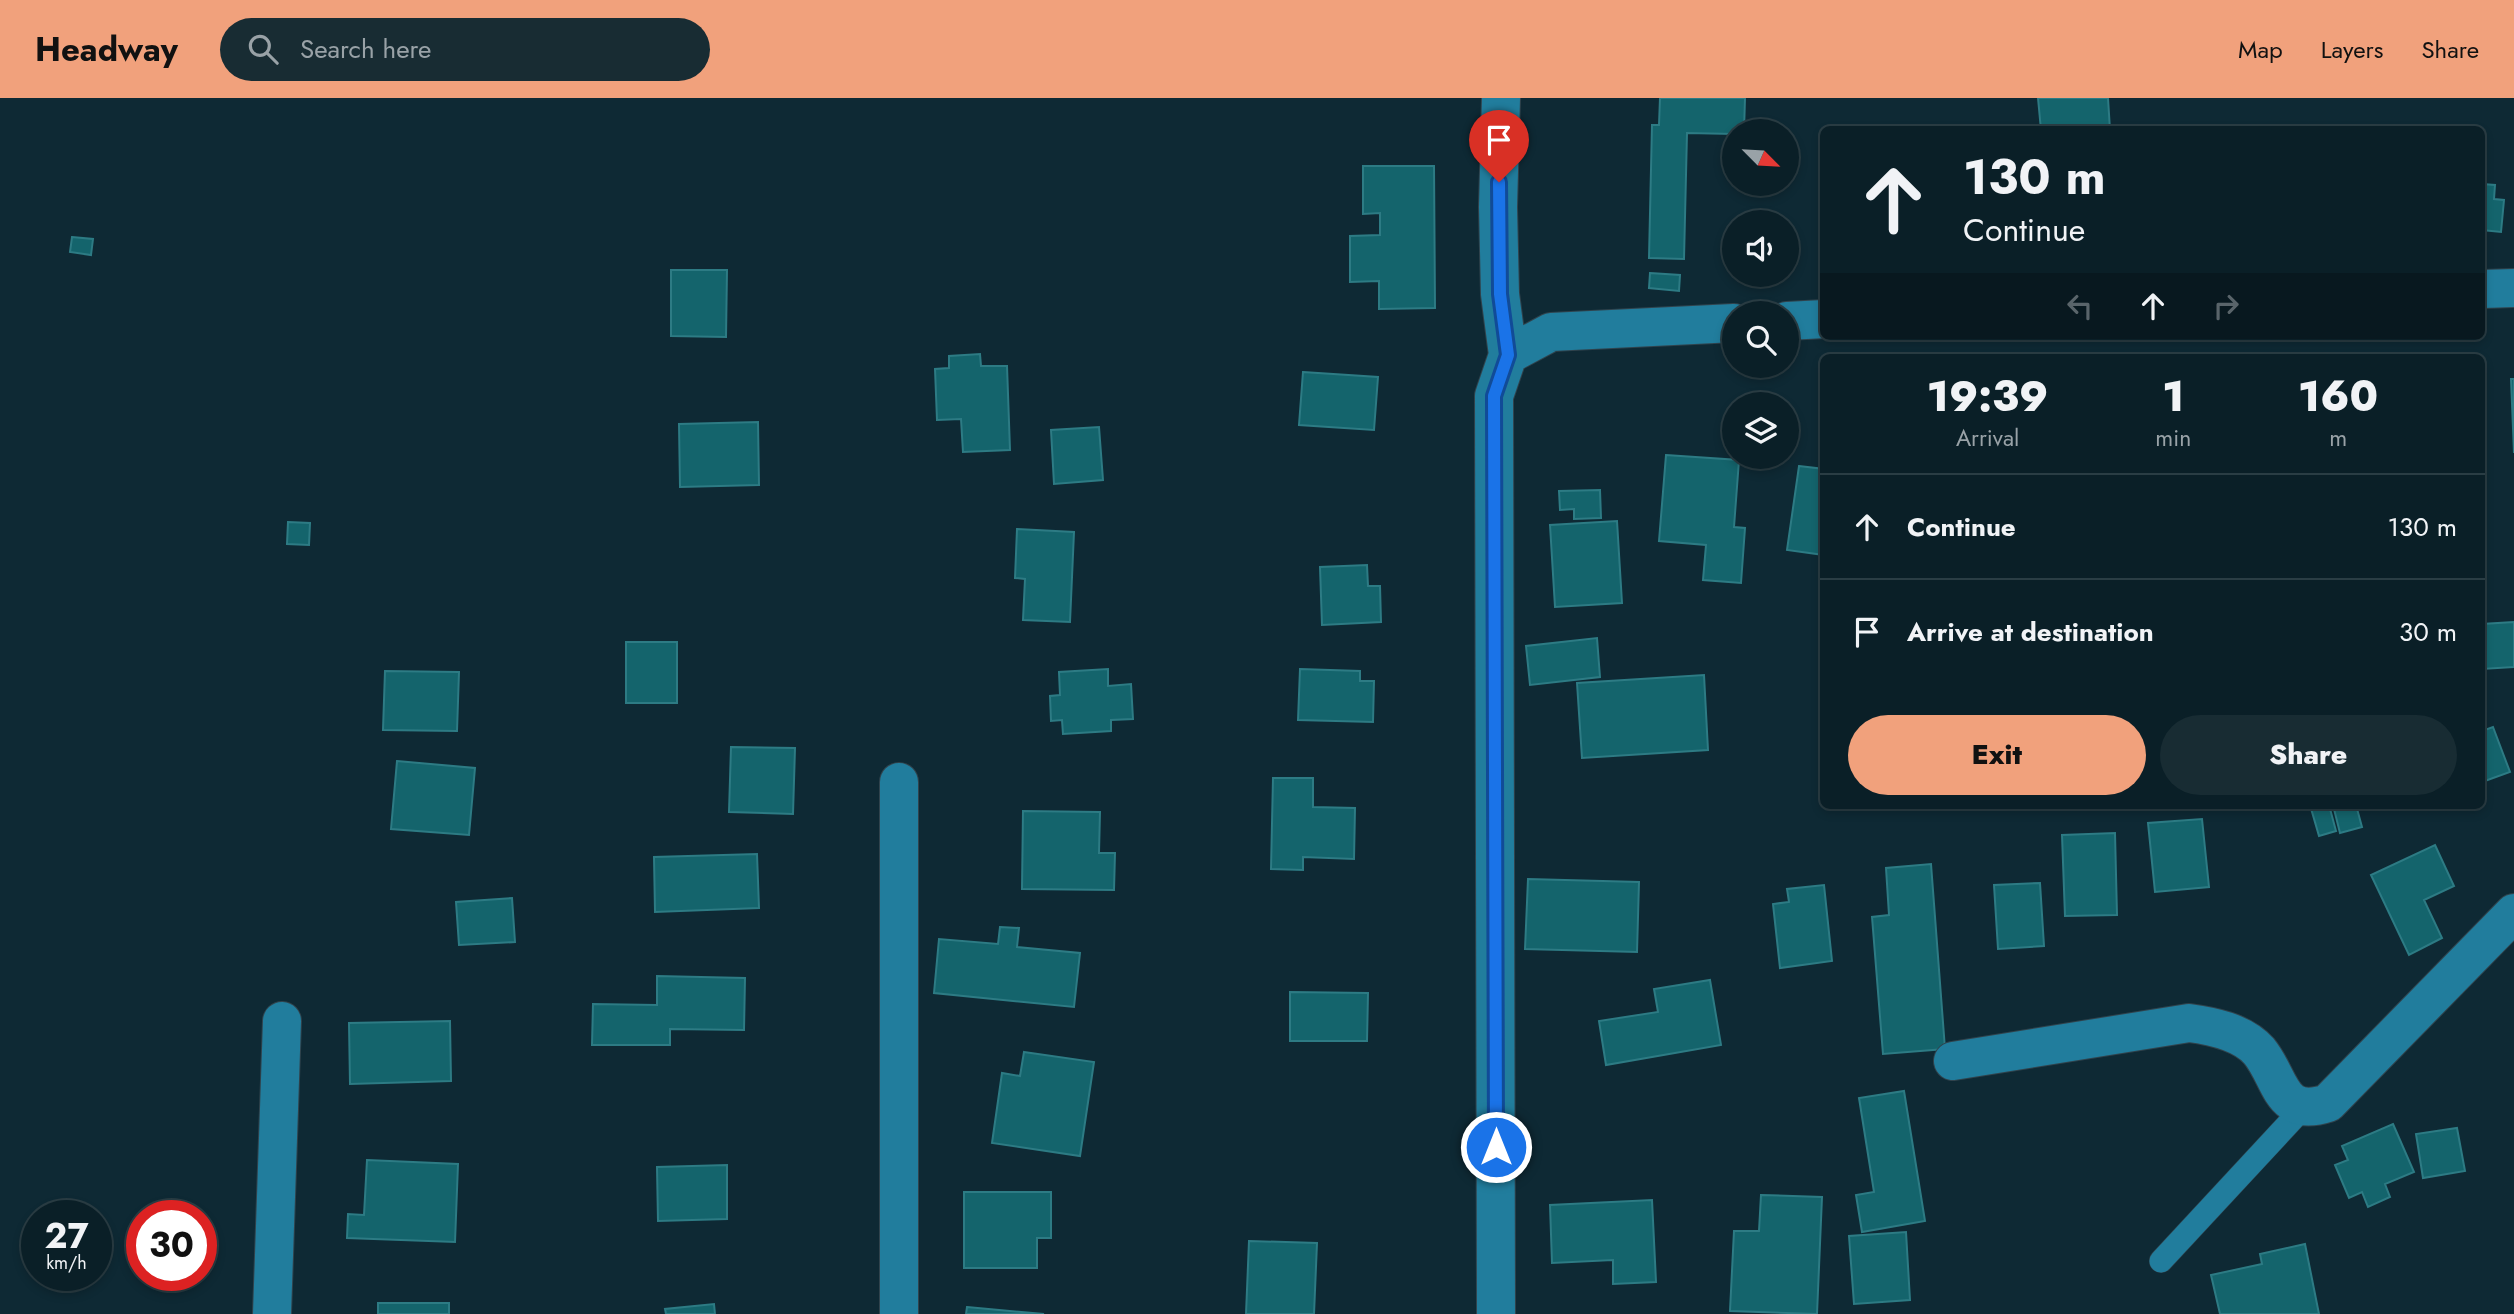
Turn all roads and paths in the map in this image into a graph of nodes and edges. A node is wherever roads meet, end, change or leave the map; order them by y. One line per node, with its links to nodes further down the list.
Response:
1 (1501, 98): 7 (street)
2 (2514, 288): 3 (street)
3 (2485, 289)
4 (1820, 319): 5 (street)
5 (1799, 320)
6 (1722, 324): 7 (street)
7 (1508, 355): 16 (street)
8 (899, 782): 15 (street)
9 (2514, 912): 12 (street)
10 (282, 1021): 14 (street)
11 (1953, 1061): 12 (street)
12 (2304, 1107): 13 (lane)
13 (2161, 1261)
14 (272, 1314)
15 (899, 1314)
16 (1496, 1314)

